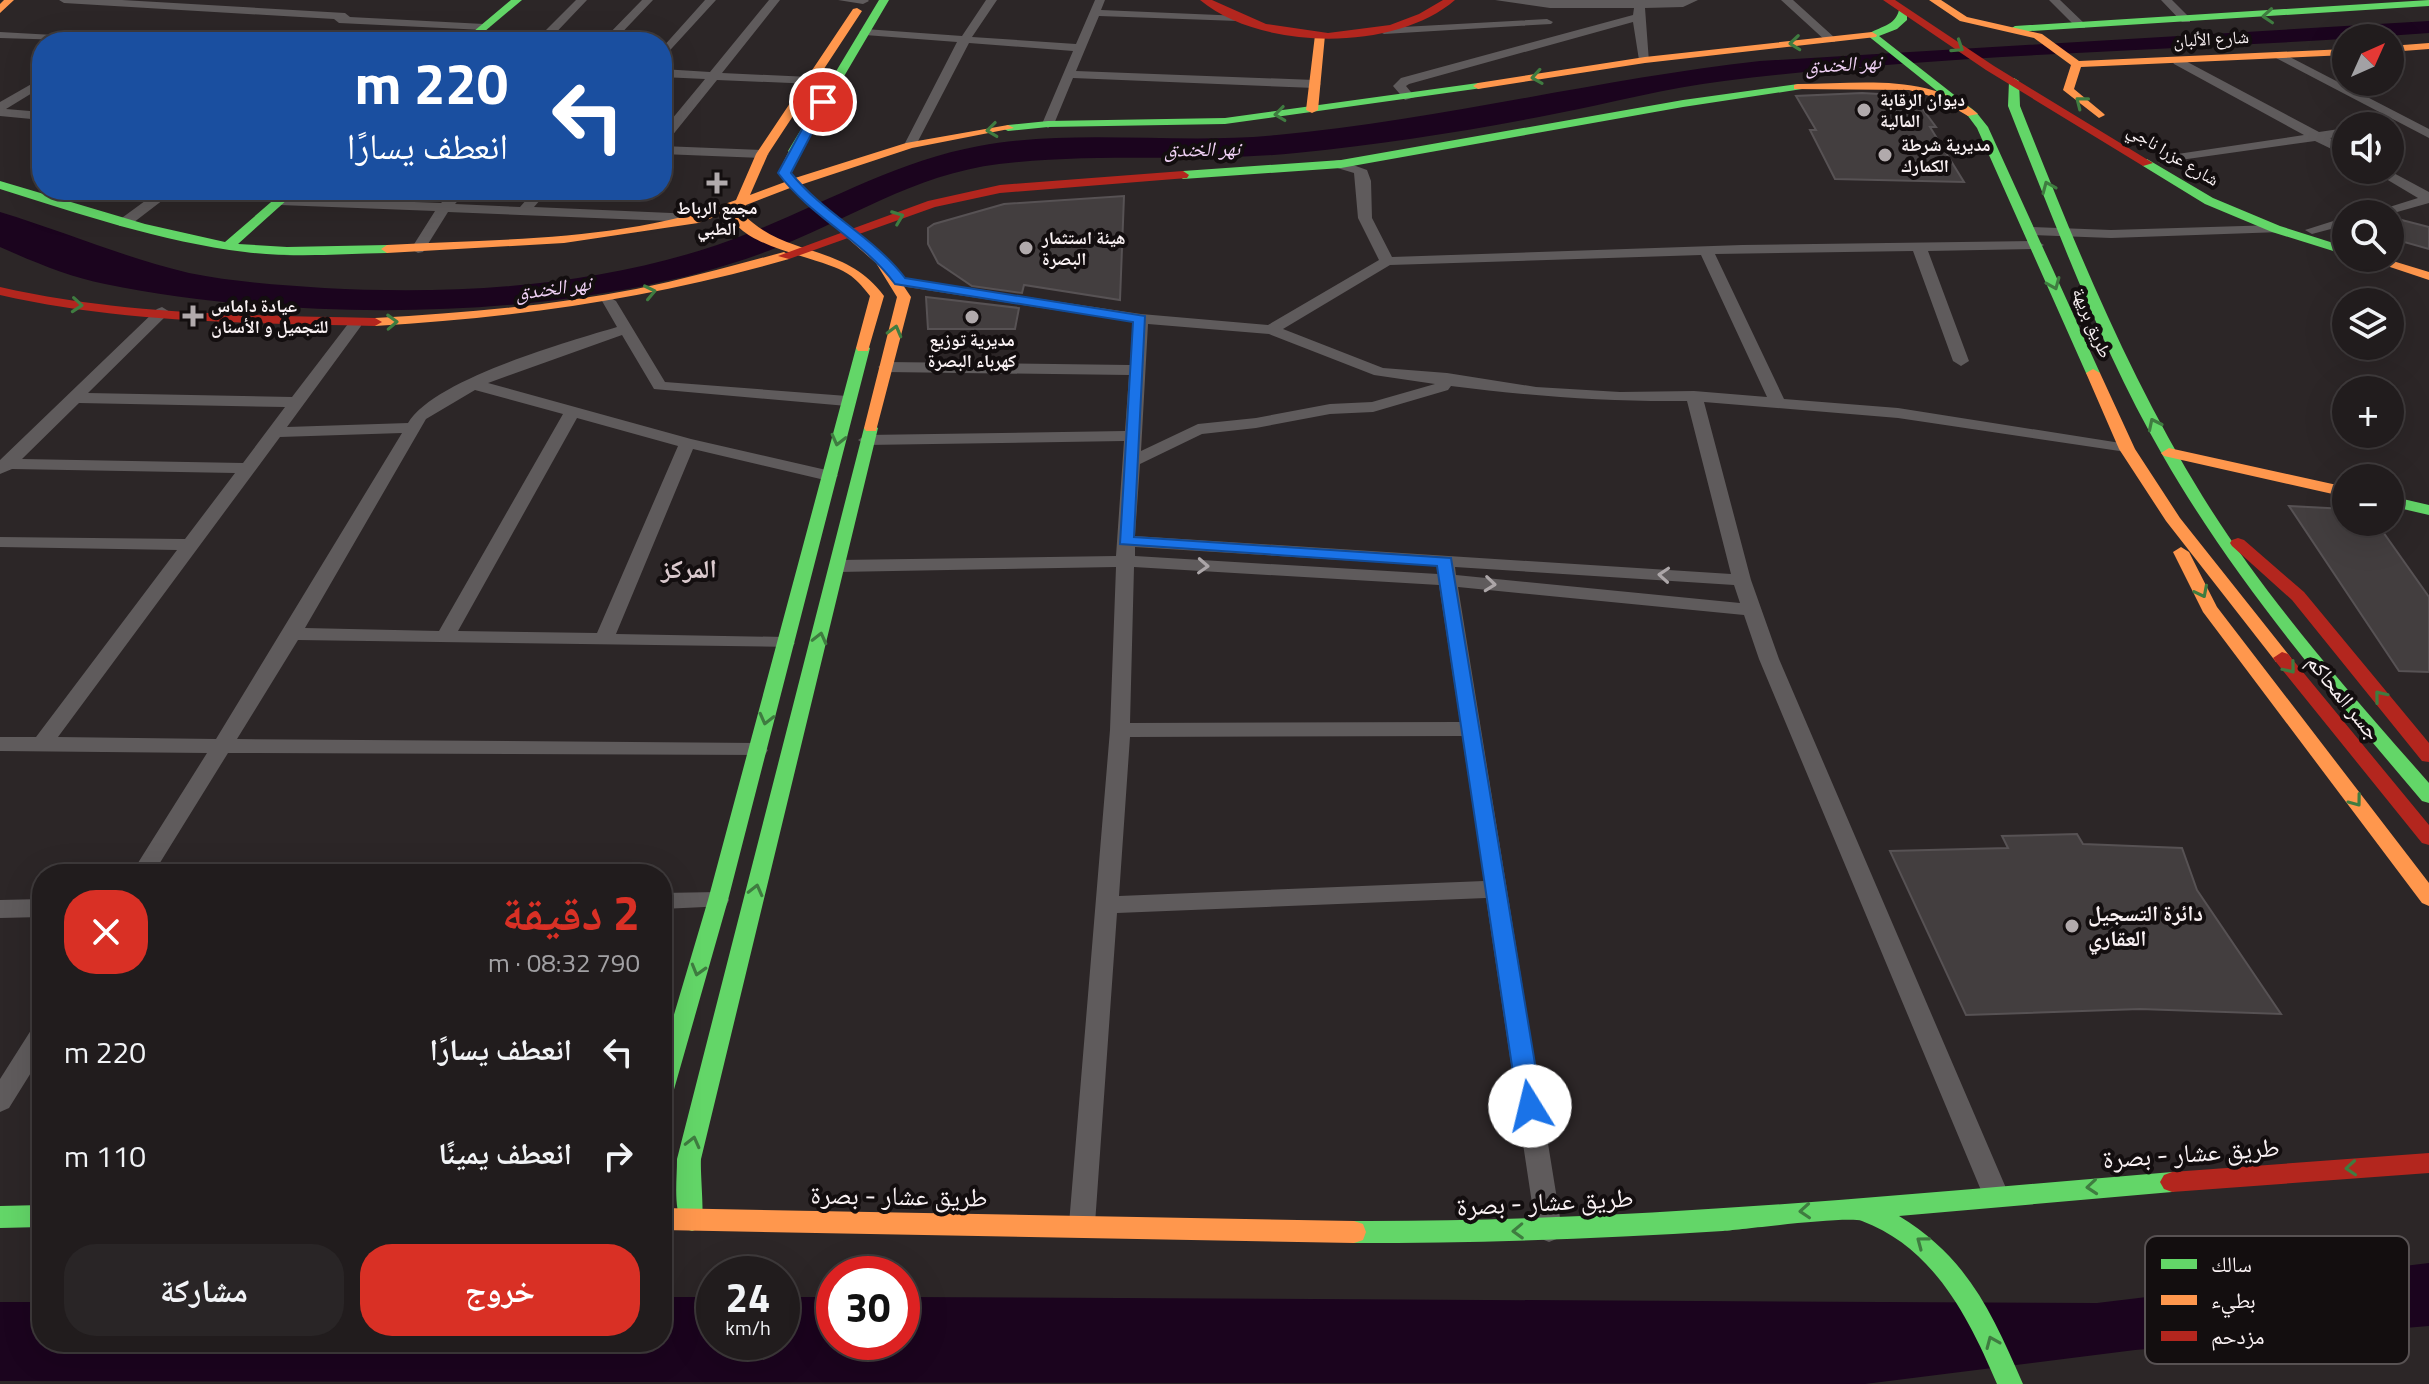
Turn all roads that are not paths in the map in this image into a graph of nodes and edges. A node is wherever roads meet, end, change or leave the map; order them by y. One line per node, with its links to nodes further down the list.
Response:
1 (9, 0): 25 (main road)
2 (64, 0): 27 (street)
3 (320, 0): 27 (street)
4 (517, 0): 33 (main road)
5 (582, 0): 37 (street)
6 (648, 0): 38 (street)
7 (711, 0): 47 (street)
8 (775, 0): 58 (street)
9 (843, 0): 10 (street)
10 (864, 0): 60 (main road)
11 (884, 0): 39 (main road)
12 (992, 0): 43 (street)
13 (1100, 0): 28 (street)
14 (1205, 0): 29 (main road)
15 (1450, 0): 35 (main road)
16 (1500, 0): 23 (street)
17 (1693, 0): 26 (street)
18 (1786, 0): 44 (street)
19 (1934, 0): 34 (main road)
20 (2054, 0): 32 (street)
21 (2166, 0): 30 (street)
22 (2418, 3): 30 (main road, one-way to 30)
23 (1550, 5): 26 (street); 31 (street)
24 (1895, 6): 45 (main road); 61 (main road, شارع عزرا ناجي, one-way to 61)
25 (0, 10)
26 (1639, 10): 46 (street); 53 (street)
27 (300, 13): 33 (street)
28 (1095, 13): 29 (street); 49 (street)
29 (1238, 18): 41 (main road)
30 (2186, 20): 32 (main road)
31 (1547, 22): 35 (street); 46 (street)
32 (2081, 26): 34 (main road)
33 (484, 27): 36 (main road)
34 (2015, 29): 55 (main road)
35 (1379, 31): 41 (main road)
36 (478, 32)
37 (550, 32)
38 (617, 32)
39 (865, 32): 43 (street); 79 (main road)
40 (0, 35): 42 (street)
41 (1320, 35): 62 (main road)
42 (32, 37)
43 (965, 39): 49 (street); 77 (street)
44 (1831, 40): 45 (main road); 53 (main road, one-way to 53)
45 (1879, 40): 67 (main road, طريق بريهة)
46 (1544, 41): 64 (street)
47 (672, 44)
48 (2429, 46): 50 (main road)
49 (1080, 48): 57 (street)
50 (2404, 48)
51 (2332, 53): 52 (main road, شارع الألبان)
52 (2280, 56): 54 (main road, شارع الألبان); 70 (street)
53 (1645, 60): 64 (main road, one-way to 64)
54 (2178, 61): 55 (main road, شارع الألبان); 76 (street)
55 (2068, 63): 83 (main road, شارع عزرا ناجي, one-way to 55)
56 (672, 74): 58 (street)
57 (1069, 74): 62 (street); 71 (street)
58 (713, 76): 60 (street); 73 (street)
59 (2038, 77): 61 (main road)
60 (810, 81): 81 (main road)
61 (2014, 81): 106 (main road, شارع عزرا ناجي); 108 (main road, طريق بريهة, one-way to 61)
62 (1315, 84): 66 (main road)
63 (32, 89): 65 (street)
64 (1409, 97): 66 (main road)
65 (0, 110): 68 (street)
66 (1312, 110): 71 (main road, one-way to 71)
67 (1972, 114): 84 (main road); 110 (main road, طريق بريهة)
68 (32, 115)
69 (2429, 120): 70 (street)
70 (2408, 123): 72 (street); 75 (street)
71 (1048, 124): 77 (main road, one-way to 77)
72 (2404, 124)
73 (672, 127)
74 (2332, 134): 76 (street)
75 (2429, 134)
76 (2317, 137): 78 (street); 83 (street)
77 (910, 145): 82 (main road)
78 (2332, 145)
79 (795, 149): 82 (main road); 88 (main road)
80 (672, 150): 81 (street)
81 (762, 154): 98 (main road)
82 (867, 159): 88 (main road)
83 (2164, 160): 107 (main road, شارع عزرا ناجي)
84 (1339, 164): 105 (main road, one-way to 84); 118 (street)
85 (2404, 184): 89 (street)
86 (0, 185): 87 (main road)
87 (32, 190)
88 (797, 190): 98 (main road); 105 (main road)
89 (2429, 198): 99 (street)
90 (68, 200): 103 (main road)
91 (155, 200): 103 (street)
92 (280, 200): 111 (main road)
93 (331, 200): 97 (street)
94 (381, 200): 97 (street)
95 (452, 200): 100 (street)
96 (533, 200): 101 (street)
97 (376, 205): 100 (street)
98 (739, 205): 102 (main road); 115 (main road)
99 (2404, 205)
100 (444, 208): 101 (street); 114 (street)
101 (524, 211): 102 (street)
102 (698, 219): 114 (main road)
103 (124, 223): 111 (main road)
104 (2332, 225): 107 (street)
105 (842, 229): 115 (main road); 122 (main road)
106 (2276, 229): 108 (street); 113 (main road, شارع عزرا ناجي)
107 (2312, 230): 109 (main road, شارع عزرا ناجي)
108 (2067, 233): 110 (street); 148 (main road, طريق بريهة, one-way to 108)
109 (2332, 236)
110 (2034, 238): 112 (street); 147 (main road, طريق بريهة, one-way to 147)
111 (228, 246): 114 (main road)
112 (1919, 247): 116 (street); 130 (street)
113 (2332, 247)
114 (418, 249)
115 (789, 250): 124 (main road, one-way to 115); 137 (main road)
116 (1706, 250): 118 (street); 140 (street)
117 (2404, 259): 119 (main road)
118 (1387, 261): 129 (street)
119 (2429, 267)
120 (2404, 268): 121 (main road)
121 (2429, 276)
122 (900, 282): 126 (street); 131 (main road, one-way to 122)
123 (0, 291): 125 (main road, one-way to 125)
124 (609, 301): 127 (main road, one-way to 124); 128 (street)
125 (162, 312): 127 (main road); 138 (street)
126 (1141, 319): 129 (street); 132 (street)
127 (356, 323): 139 (street)
128 (625, 329): 134 (street); 137 (street)
129 (1271, 330): 133 (street)
130 (1961, 361)
131 (886, 367): 132 (street); 135 (main road)
132 (1137, 370): 144 (street)
133 (1447, 378): 136 (street); 149 (street)
134 (476, 385): 141 (street); 142 (street)
135 (878, 394): 137 (main road); 145 (main road)
136 (1694, 396): 140 (street); 165 (street)
137 (848, 397): 152 (main road, one-way to 152)
138 (74, 398): 139 (street); 150 (street)
139 (297, 402): 143 (street)
140 (1778, 403): 147 (street)
141 (573, 410): 146 (street); 170 (street)
142 (413, 428): 143 (street); 169 (street)
143 (274, 432): 151 (street)
144 (1133, 436): 145 (street); 149 (street)
145 (866, 440): 163 (main road)
146 (687, 443): 152 (street); 171 (street)
147 (2127, 449): 157 (main road, طريق بريهة)
148 (2169, 453): 153 (main road); 156 (main road, طريق بريهة)
149 (1131, 462): 160 (street)
150 (3, 467): 151 (street)
151 (248, 468): 159 (street)
152 (829, 476): 162 (main road)
153 (2332, 489)
154 (2404, 504): 155 (main road)
155 (2429, 510)
156 (2210, 519): 167 (main road, طريق بريهة); 179 (main road, one-way to 156)
157 (2174, 521): 166 (main road, طريق بريهة); 184 (main road, one-way to 184)
158 (7, 542): 159 (street); 161 (street)
159 (190, 545): 176 (street)
160 (1126, 551): 163 (street); 164 (street); 174 (street)
161 (0, 557)
162 (805, 566): 163 (main road); 172 (main road)
163 (838, 566): 199 (main road, one-way to 163)
164 (1446, 571): 165 (street, one-way to 164); 168 (street, one-way to 168); 173 (street)
165 (1742, 580): 168 (street)
166 (2223, 586): 181 (main road, جسر المحاكم, one-way to 181)
167 (2254, 586): 180 (main road, جسر المحاكم)
168 (1753, 610): 194 (street)
169 (292, 634): 170 (street); 177 (street)
170 (445, 637): 171 (street)
171 (604, 639): 172 (street)
172 (785, 643): 178 (main road, one-way to 178)
173 (1471, 729): 174 (street); 183 (street)
174 (1120, 730): 187 (street)
175 (1, 745): 176 (street)
176 (41, 745): 177 (street)
177 (223, 746): 178 (street); 182 (street)
178 (758, 750): 185 (main road)
179 (2429, 756)
180 (2429, 796)
181 (2429, 838)
182 (148, 864)
183 (1496, 889): 187 (street); 201 (street)
184 (2429, 898)
185 (718, 900): 186 (street); 191 (main road, one-way to 191)
186 (672, 901)
187 (1107, 905): 200 (street)
188 (32, 908): 189 (street)
189 (0, 909)
190 (32, 1050): 192 (street)
191 (672, 1059)
192 (0, 1101)
193 (2429, 1163): 194 (main road, طريق عشار - بصرة, one-way to 194)
194 (1996, 1195): 195 (main road, طريق عشار - بصرة)
195 (1853, 1207): 201 (main road, طريق عشار - بصرة, one-way to 201); 202 (main road, one-way to 195)
196 (32, 1216): 197 (main road)
197 (0, 1217)
198 (672, 1219): 199 (main road, طريق عشار - بصرة)
199 (692, 1220): 200 (main road, طريق عشار - بصرة)
200 (1082, 1224): 201 (main road, طريق عشار - بصرة, one-way to 200)
201 (1549, 1230)
202 (2010, 1384)

